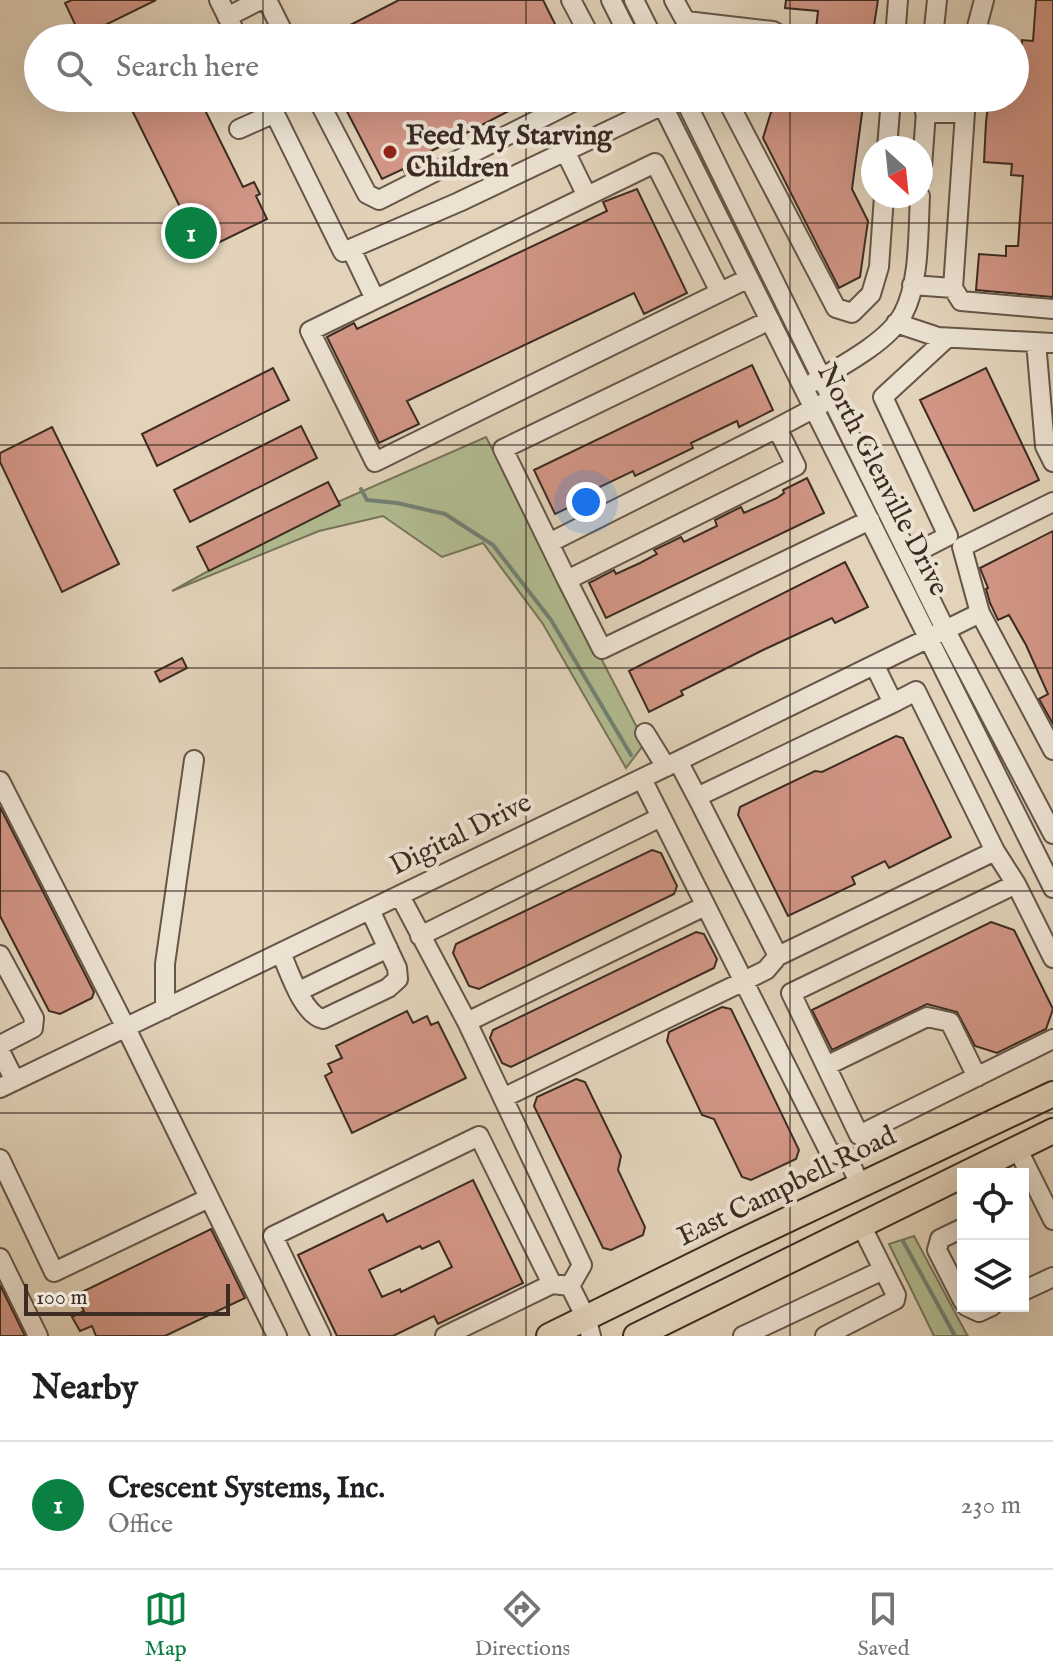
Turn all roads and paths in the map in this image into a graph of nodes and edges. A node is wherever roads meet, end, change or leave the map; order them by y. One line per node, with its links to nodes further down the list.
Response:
1 (260, 0): 10 (street)
2 (267, 0): 12 (street)
3 (571, 0): 13 (street)
4 (611, 0): 14 (street)
5 (634, 0): 15 (street)
6 (674, 0): 11 (street)
7 (898, 0): 18 (street)
8 (937, 0): 19 (street)
9 (984, 0): 20 (street)
10 (223, 8)
11 (686, 21): 16 (street); 17 (street)
12 (279, 24)
13 (584, 24)
14 (623, 24)
15 (646, 24)
16 (688, 24)
17 (712, 24)
18 (896, 24)
19 (934, 24)
20 (978, 24)
21 (262, 112): 32 (street)
22 (275, 112): 39 (street)
23 (324, 112): 24 (street)
24 (553, 112)
25 (646, 112): 35 (street)
26 (676, 112): 40 (street, North Glenville Drive)
27 (677, 112): 50 (street, North Glenville Drive)
28 (733, 112): 37 (street)
29 (890, 112): 33 (street)
30 (926, 112): 34 (street)
31 (966, 112): 42 (street)
32 (239, 129)
33 (888, 136)
34 (924, 136)
35 (565, 151): 36 (street); 39 (street)
36 (587, 196): 43 (street); 44 (street)
37 (883, 208)
38 (919, 208): 41 (street)
39 (347, 250): 44 (street)
40 (749, 278): 43 (street); 46 (street, North Glenville Drive)
41 (912, 285): 42 (street); 47 (street)
42 (953, 288): 45 (street)
43 (720, 292): 44 (street)
44 (375, 299)
45 (1053, 309)
46 (770, 320): 51 (street, North Glenville Drive); 59 (street)
47 (896, 323): 48 (street); 50 (street)
48 (947, 338): 49 (street); 58 (street)
49 (1045, 343): 55 (street)
50 (821, 378): 51 (street); 52 (street, North Glenville Drive)
51 (804, 388): 53 (street, North Glenville Drive)
52 (832, 399): 53 (street); 60 (street, North Glenville Drive)
53 (814, 408): 54 (street); 57 (street, North Glenville Drive)
54 (777, 428): 59 (street); 61 (street)
55 (1053, 462)
56 (1053, 502): 58 (street)
57 (870, 520): 61 (street); 63 (street, North Glenville Drive)
58 (955, 542): 60 (street); 62 (street)
59 (549, 543): 61 (street)
60 (909, 556): 63 (street, North Glenville Drive)
61 (567, 580)
62 (980, 613): 63 (street, Digital Drive); 67 (street)
63 (938, 635): 64 (street, Digital Drive); 73 (street, North Glenville Drive); 78 (street, North Glenville Drive)
64 (875, 666): 65 (street); 69 (street, Digital Drive)
65 (893, 703): 72 (street); 77 (street)
66 (645, 733): 69 (street)
67 (1053, 750)
68 (194, 760): 92 (street)
69 (672, 764): 70 (street, Digital Drive); 72 (street)
70 (642, 779): 74 (street); 81 (street, Digital Drive)
71 (0, 781): 94 (street)
72 (697, 797): 88 (street)
73 (1047, 804): 75 (street, North Glenville Drive)
74 (661, 817): 82 (street); 84 (street)
75 (1053, 834)
76 (1053, 840): 78 (street)
77 (995, 851): 79 (street); 88 (street)
78 (1038, 858): 79 (street); 80 (street, North Glenville Drive)
79 (1012, 878): 89 (street); 97 (street)
80 (1053, 888)
81 (400, 896): 83 (street, Digital Drive); 84 (street)
82 (705, 906): 90 (street); 93 (street)
83 (370, 910): 85 (street); 86 (street, Digital Drive)
84 (420, 936): 93 (street)
85 (388, 948): 91 (street); 91 (street)
86 (281, 953): 91 (street); 92 (street, Digital Drive)
87 (0, 955): 96 (street)
88 (778, 956): 90 (street)
89 (1053, 958)
90 (742, 982): 101 (street); 105 (street)
91 (299, 991)
92 (165, 1009): 94 (street, Digital Drive)
93 (467, 1022): 101 (street)
94 (126, 1028): 99 (street, Digital Drive); 111 (street)
95 (1053, 1039): 98 (street)
96 (0, 1048): 99 (street)
97 (826, 1066): 98 (street); 103 (street)
98 (977, 1077): 103 (street)
99 (7, 1085)
100 (1053, 1094): 109 (main road, East Campbell Road)
101 (503, 1098): 118 (street)
102 (1053, 1131): 104 (main road)
103 (859, 1135): 105 (street)
104 (1017, 1148): 107 (main road); 110 (street)
105 (847, 1156): 109 (street)
106 (0, 1159): 111 (street)
107 (976, 1168)
108 (957, 1177): 113 (main road)
109 (860, 1185): 121 (main road, East Campbell Road)
110 (1031, 1195): 112 (street)
111 (209, 1198): 123 (street)
112 (1053, 1220)
113 (861, 1225): 116 (street); 128 (main road)
114 (957, 1231): 120 (street)
115 (0, 1258): 122 (street)
116 (883, 1270): 129 (street); 130 (street)
117 (1053, 1277): 119 (street)
118 (561, 1285): 121 (street); 124 (street); 125 (street)
119 (1029, 1288)
120 (957, 1290)
121 (589, 1327): 126 (main road, East Campbell Road); 127 (street)
122 (38, 1336)
123 (277, 1336)
124 (321, 1336)
125 (445, 1336)
126 (549, 1336)
127 (605, 1336)
128 (636, 1336)
129 (743, 1336)
130 (825, 1336)

